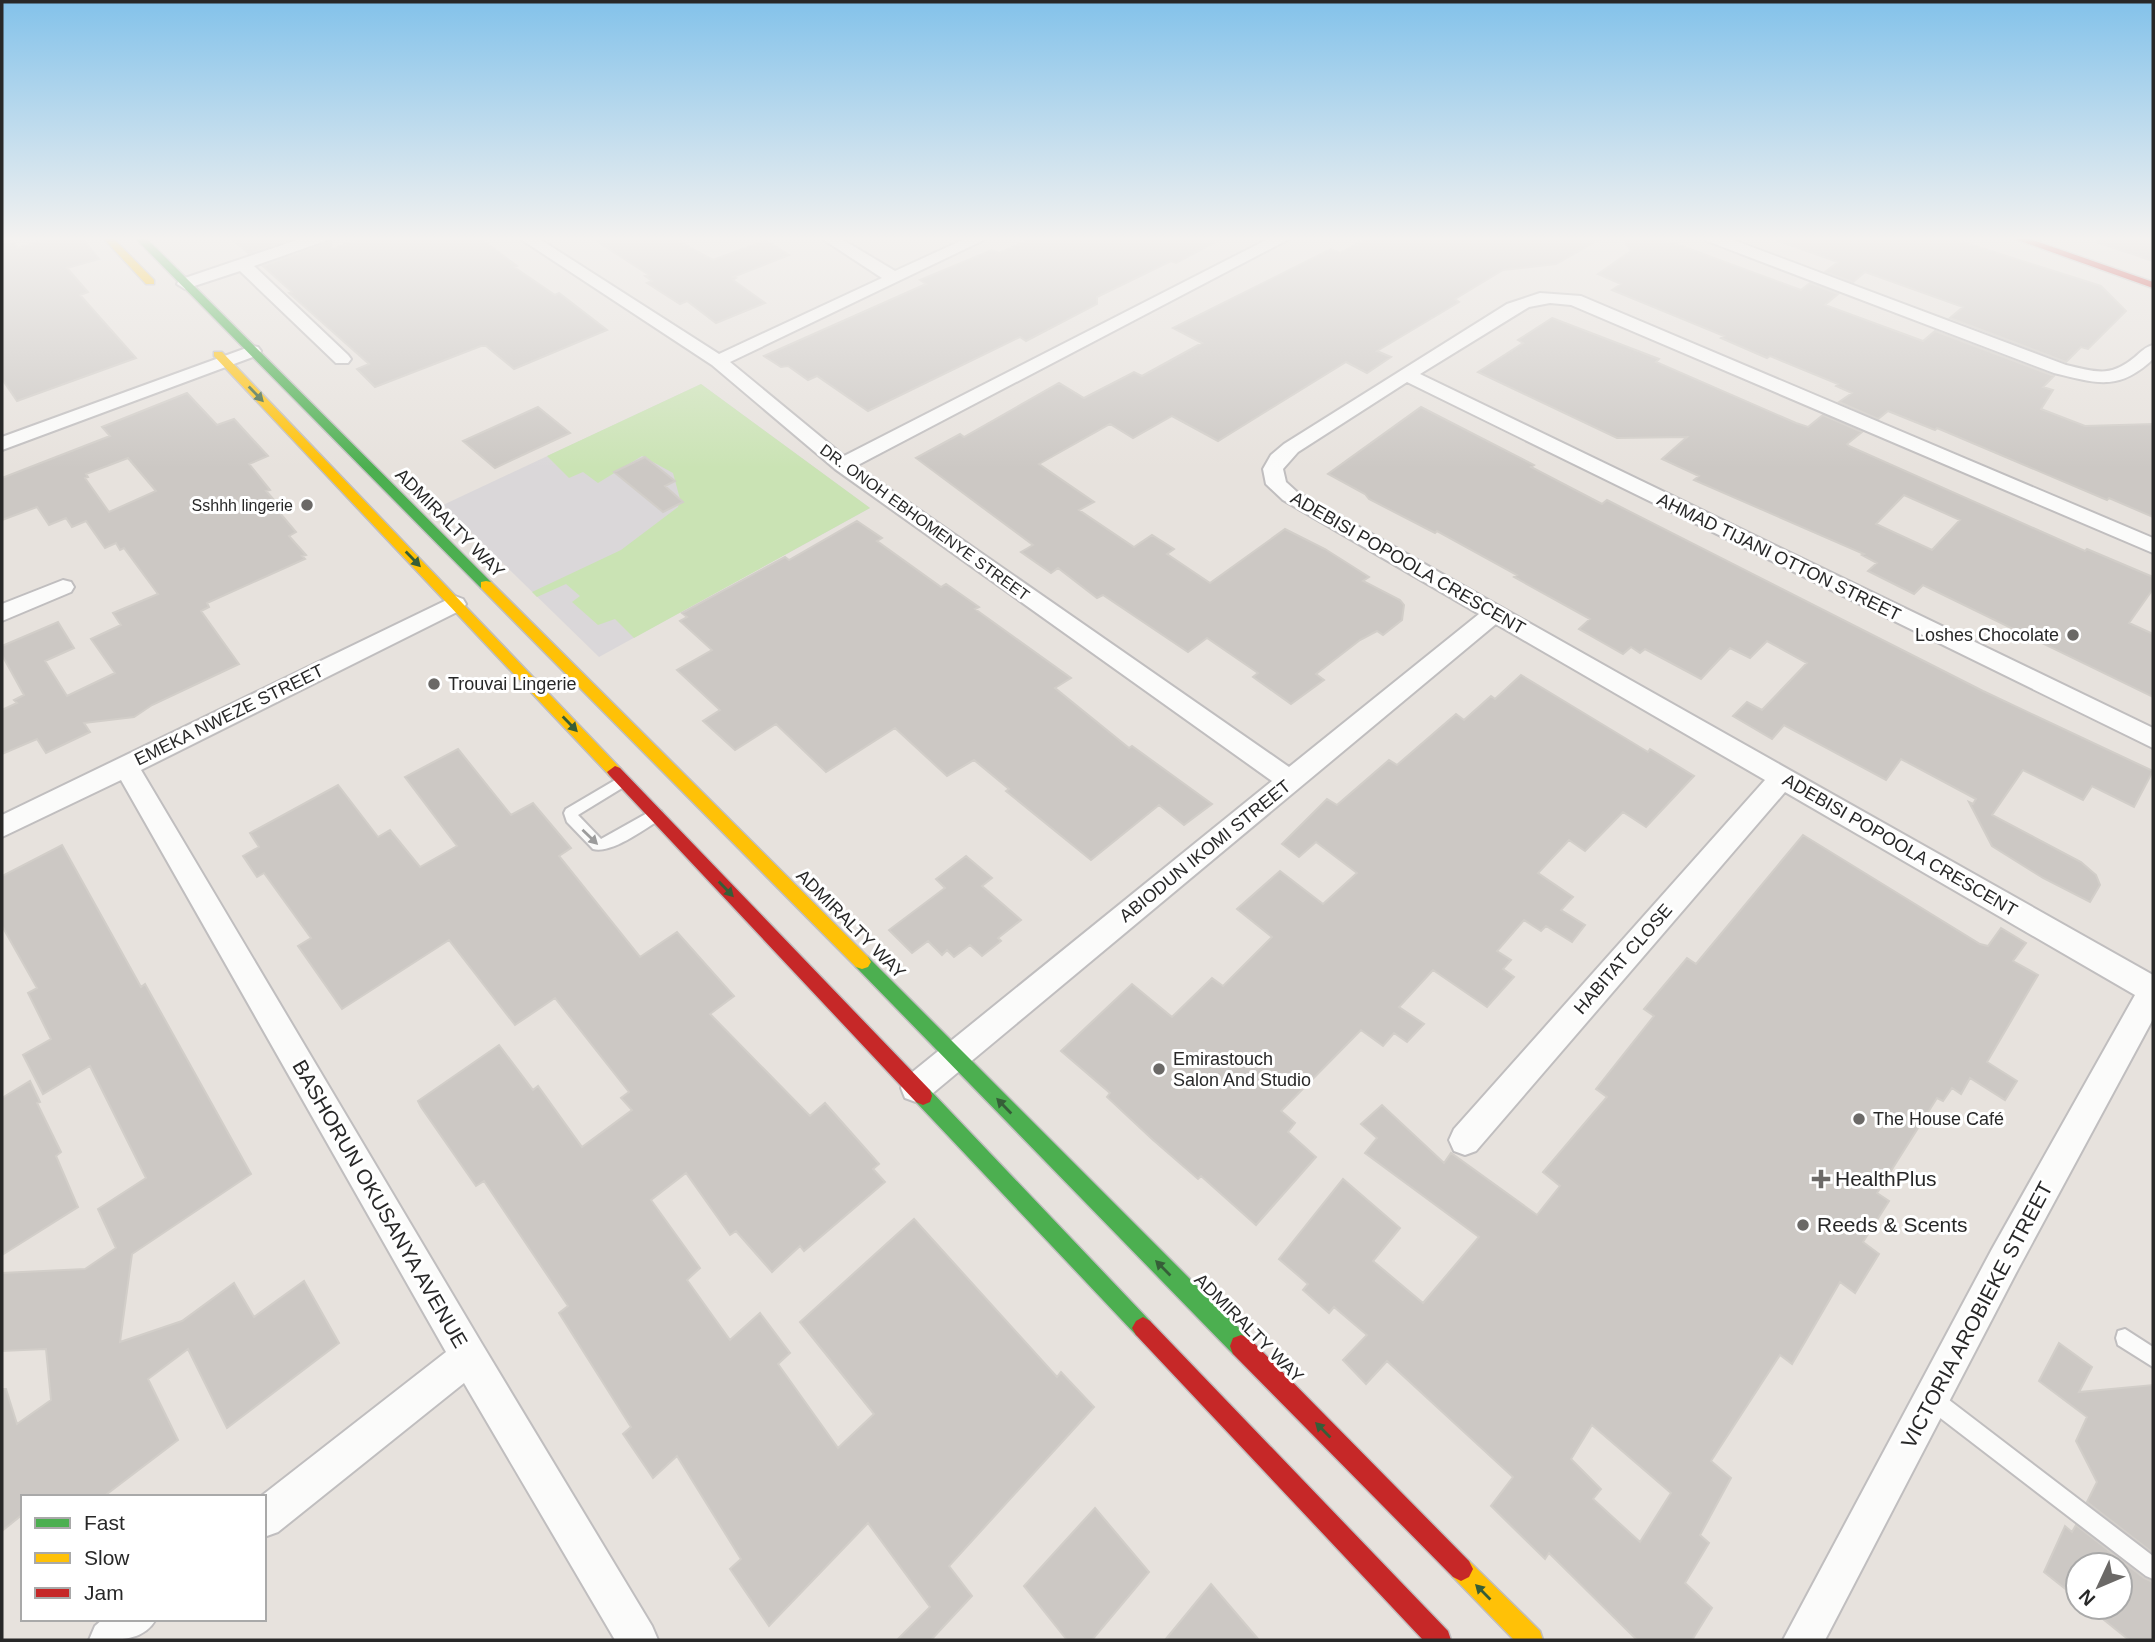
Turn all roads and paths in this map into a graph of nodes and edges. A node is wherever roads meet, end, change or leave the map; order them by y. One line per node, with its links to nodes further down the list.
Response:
1 (216, 315): 11 (main road, ADMIRALTY WAY)
2 (296, 315): 12 (street)
3 (646, 315): 14 (street, DR. ONOH EBHOMENYE STREET)
4 (815, 315): 14 (street)
5 (1134, 315): 17 (street)
6 (1501, 315): 15 (street, ADEBISI POPOOLA CRESCENT)
7 (1609, 315): 18 (street, ADEBISI POPOOLA CRESCENT)
8 (1916, 315): 10 (street)
9 (207, 342): 13 (main road)
10 (2153, 349)
11 (252, 351): 13 (street); 31 (main road, ADMIRALTY WAY)
12 (342, 359)
13 (225, 361): 16 (street); 20 (main road, one-way to 20)
14 (718, 361): 17 (street, DR. ONOH EBHOMENYE STREET)
15 (1405, 374): 22 (street, ADEBISI POPOOLA CRESCENT); 23 (street, AHMAD TIJANI OTTON STREET)
16 (2, 444)
17 (842, 465): 27 (street, DR. ONOH EBHOMENYE STREET)
18 (2153, 546)
19 (63, 587): 21 (street)
20 (455, 604): 24 (street, EMEKA NWEZE STREET); 26 (main road, one-way to 26)
21 (2, 613)
22 (1495, 613): 25 (street, ADEBISI POPOOLA CRESCENT); 27 (street, ABIODUN IKOMI STREET)
23 (2153, 739)
24 (126, 766): 29 (street, EMEKA NWEZE STREET); 35 (street, BASHORUN OKUSANYA AVENUE)
25 (1782, 778): 30 (street, ADEBISI POPOOLA CRESCENT); 33 (street, HABITAT CLOSE)
26 (623, 780): 28 (main road); 28 (lane, one-way to 28)
27 (1290, 781): 31 (street, ABIODUN IKOMI STREET)
28 (656, 815): 32 (main road, one-way to 32)
29 (2, 827)
30 (2153, 990): 37 (street, VICTORIA AROBIEKE STREET)
31 (955, 1056): 32 (street, ABIODUN IKOMI STREET); 44 (main road, ADMIRALTY WAY, one-way to 31)
32 (916, 1088): 43 (main road)
33 (1465, 1140)
34 (2125, 1338): 36 (lane)
35 (469, 1357): 38 (street); 42 (street, BASHORUN OKUSANYA AVENUE)
36 (2153, 1358)
37 (1933, 1400): 39 (lane); 45 (street, VICTORIA AROBIEKE STREET)
38 (266, 1516)
39 (2153, 1569)
40 (133, 1621): 41 (street)
41 (109, 1640)
42 (638, 1640)
43 (1439, 1640)
44 (1531, 1640)
45 (1803, 1640)

